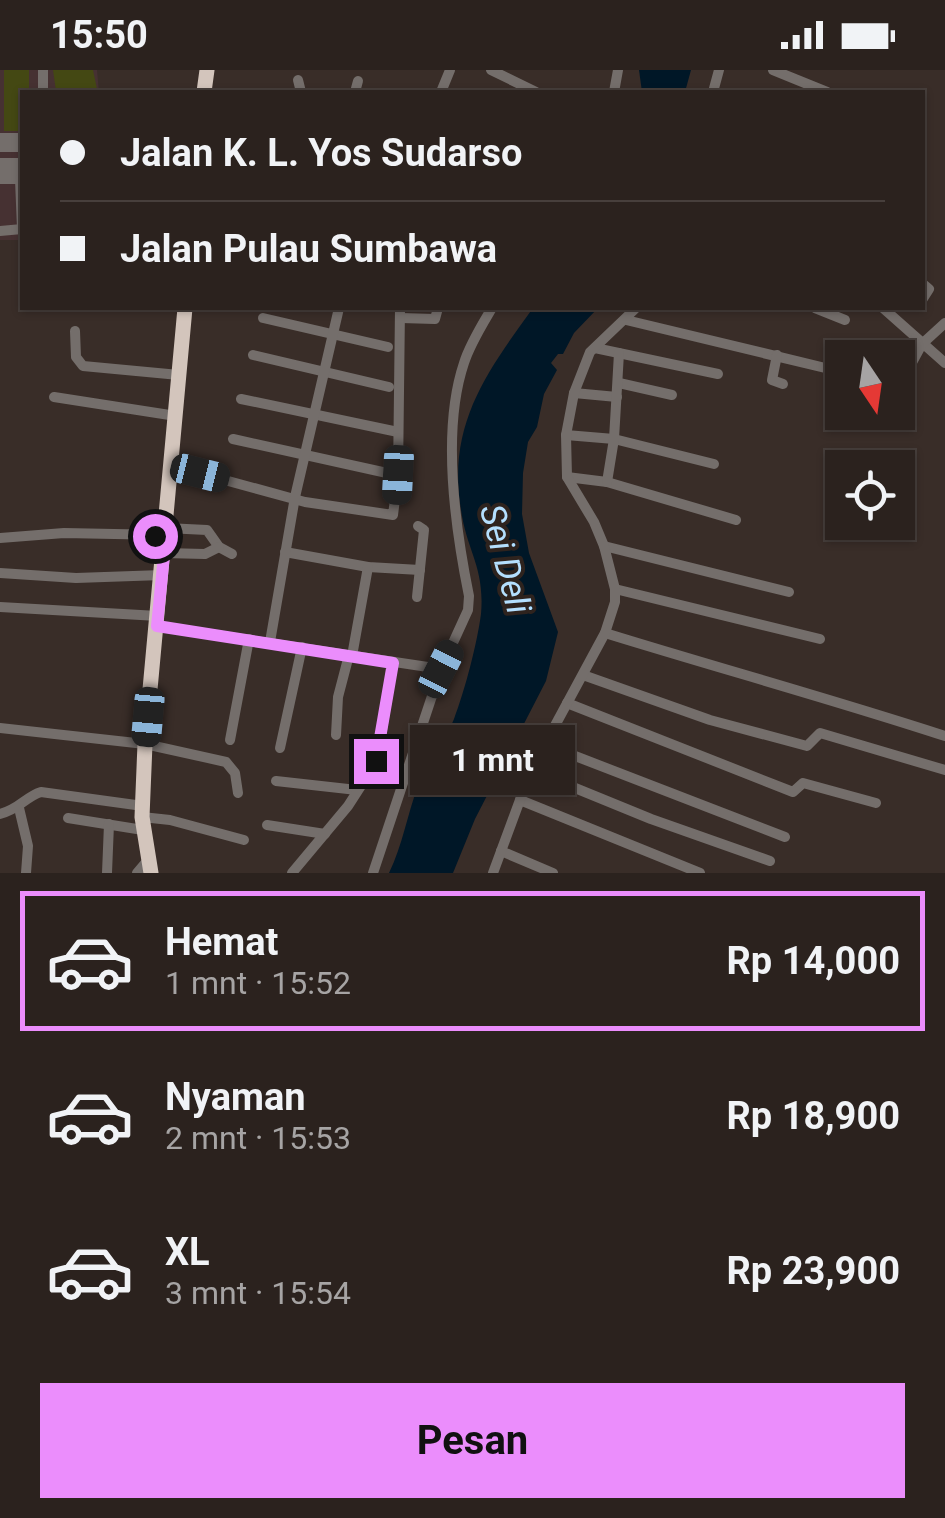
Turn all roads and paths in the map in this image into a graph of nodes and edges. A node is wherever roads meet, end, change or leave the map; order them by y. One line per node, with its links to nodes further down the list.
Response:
1 (491, 70): 5 (street)
2 (772, 70): 6 (street)
3 (298, 80): 4 (street)
4 (300, 90)
5 (532, 90)
6 (822, 90)
7 (185, 310): 32 (highway)
8 (339, 310): 20 (street)
9 (438, 310): 14 (street)
10 (491, 310): 79 (street)
11 (634, 310): 16 (street)
12 (819, 310): 17 (street)
13 (885, 310): 21 (street)
14 (401, 313): 43 (street)
15 (263, 318): 20 (street)
16 (626, 320): 23 (street); 25 (street)
17 (845, 320)
18 (945, 323): 21 (street)
19 (75, 331): 32 (street)
20 (331, 334): 22 (street); 30 (street)
21 (922, 344): 27 (street); 28 (street)
22 (388, 347)
23 (595, 348): 24 (street); 36 (street)
24 (619, 353): 31 (street); 33 (street)
25 (777, 355): 29 (street); 34 (street)
26 (252, 356): 30 (street)
27 (915, 357)
28 (945, 363)
29 (825, 368)
30 (324, 372): 35 (street); 41 (street)
31 (718, 374)
32 (180, 375): 42 (highway)
33 (618, 382): 37 (street); 39 (street)
34 (783, 384)
35 (389, 387)
36 (574, 393): 39 (street); 44 (street)
37 (672, 395)
38 (54, 397): 42 (street)
39 (617, 397): 46 (street)
40 (240, 399): 41 (street)
41 (315, 414): 43 (street); 47 (street)
42 (176, 416): 56 (highway)
43 (398, 432): 53 (street)
44 (566, 435): 46 (street); 51 (street)
45 (233, 439): 47 (street)
46 (614, 439): 48 (street); 52 (street)
47 (305, 454): 50 (street); 53 (street)
48 (714, 464)
49 (200, 473): 53 (street)
50 (387, 473)
51 (567, 476): 52 (street); 58 (street)
52 (607, 482): 54 (street)
53 (295, 497): 60 (street)
54 (736, 520)
55 (418, 526): 64 (street)
56 (166, 532): 57 (street); 59 (street); 61 (highway)
57 (0, 538)
58 (604, 546): 67 (street); 68 (street)
59 (219, 548): 61 (street); 62 (street)
60 (286, 552): 63 (street); 75 (street)
61 (164, 553): 66 (highway)
62 (232, 554)
63 (368, 566): 64 (street); 77 (street)
64 (420, 570): 69 (street)
65 (0, 573): 66 (street)
66 (162, 576): 71 (highway)
67 (616, 589): 72 (street); 74 (street)
68 (789, 592)
69 (417, 597)
70 (0, 607): 71 (street)
71 (157, 621): 73 (street); 86 (highway)
72 (605, 633): 80 (street); 84 (street)
73 (249, 639): 75 (street); 85 (street)
74 (820, 639)
75 (270, 642): 76 (street)
76 (302, 647): 77 (street); 88 (street)
77 (350, 655): 78 (street); 83 (street)
78 (393, 663): 79 (street); 92 (street)
79 (441, 669): 111 (street)
80 (583, 675): 81 (street); 90 (street)
81 (567, 704): 87 (street); 95 (street)
82 (0, 728): 86 (street)
83 (336, 736)
84 (945, 736)
85 (230, 740)
86 (145, 744): 93 (street); 99 (highway)
87 (544, 744): 89 (street); 103 (street)
88 (280, 748)
89 (531, 770): 94 (street); 106 (street)
90 (945, 770)
91 (276, 781): 92 (street)
92 (357, 790): 102 (street)
93 (238, 793)
94 (520, 800): 105 (street); 114 (street)
95 (876, 803)
96 (19, 808): 97 (street); 99 (street); 108 (street)
97 (0, 814)
98 (68, 818): 100 (street)
99 (143, 819): 100 (street); 104 (street); 107 (highway)
100 (109, 824): 109 (street)
101 (267, 825): 102 (street)
102 (325, 834): 110 (street)
103 (785, 837)
104 (244, 840)
105 (501, 850): 112 (street); 113 (street)
106 (770, 861)
107 (146, 869)
108 (26, 873)
109 (107, 873)
110 (292, 873)
111 (373, 873)
112 (493, 873)
113 (553, 873)
114 (700, 873)

